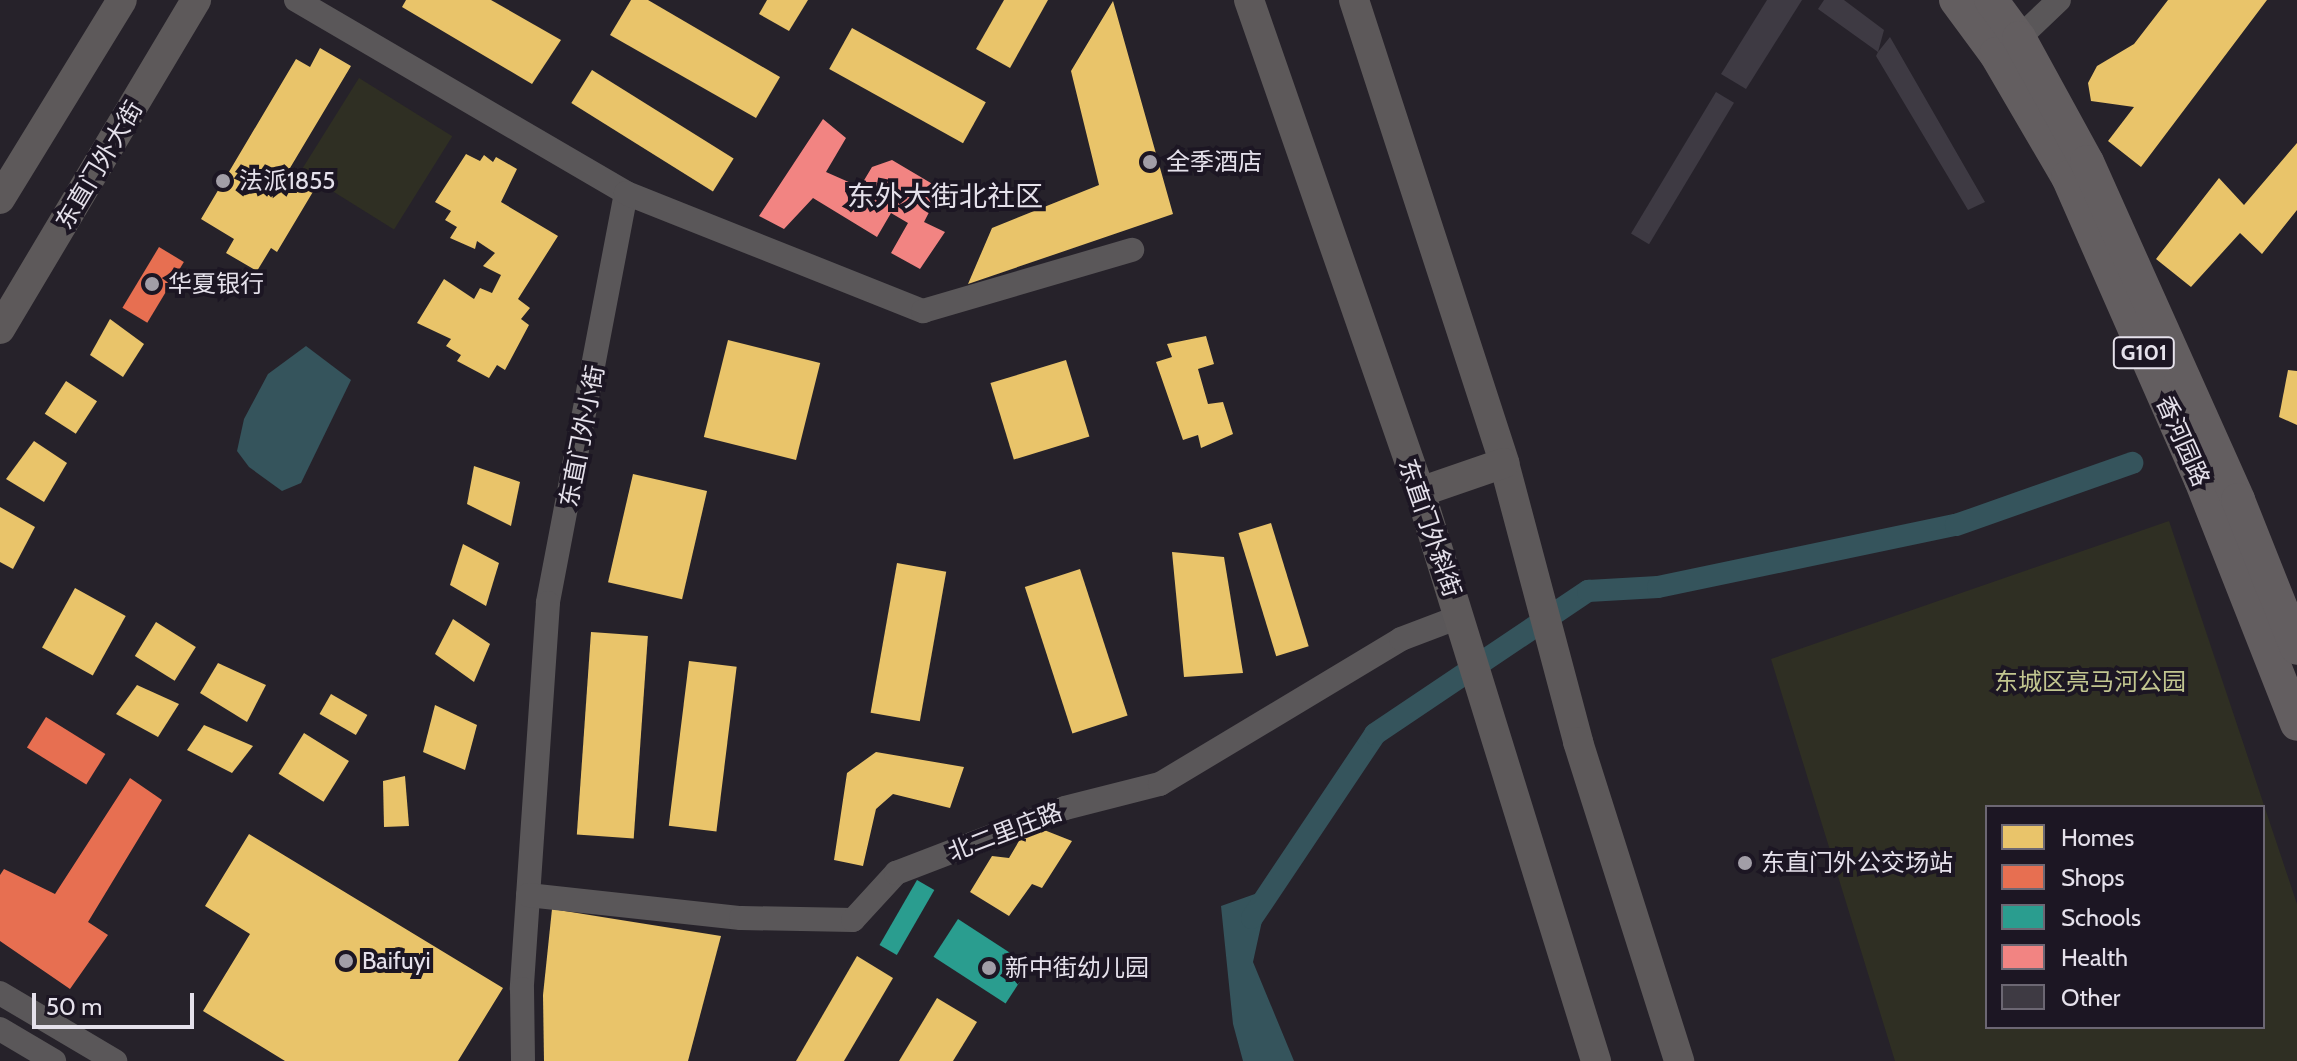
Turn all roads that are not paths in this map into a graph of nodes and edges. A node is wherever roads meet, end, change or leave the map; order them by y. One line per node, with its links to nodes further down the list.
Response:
1 (122, 0): 11 (main road)
2 (196, 0): 13 (main road, 东直门外大街)
3 (296, 0): 10 (street)
4 (1249, 0): 15 (main road, 东直门外斜街)
5 (1354, 0): 14 (main road)
6 (1956, 0): 18 (highway, 香河园路 / G101)
7 (1991, 0): 9 (highway, 香河园路 / G101)
8 (2059, 0): 9 (street)
9 (2019, 38): 17 (highway, 香河园路 / G101)
10 (626, 193): 12 (street); 19 (street, 东直门外小街)
11 (0, 199)
12 (1132, 250)
13 (0, 329)
14 (1504, 463): 15 (main road); 26 (main road)
15 (1420, 492): 16 (main road, 东直门外斜街)
16 (1459, 617): 19 (street, 北二里庄路); 25 (main road, 东直门外斜街)
17 (2297, 648)
18 (2297, 724)
19 (528, 895): 24 (street, 东直门外小街)
20 (0, 993): 23 (street)
21 (0, 1029): 22 (street)
22 (54, 1061)
23 (115, 1061)
24 (523, 1061)
25 (1596, 1061)
26 (1679, 1061)

